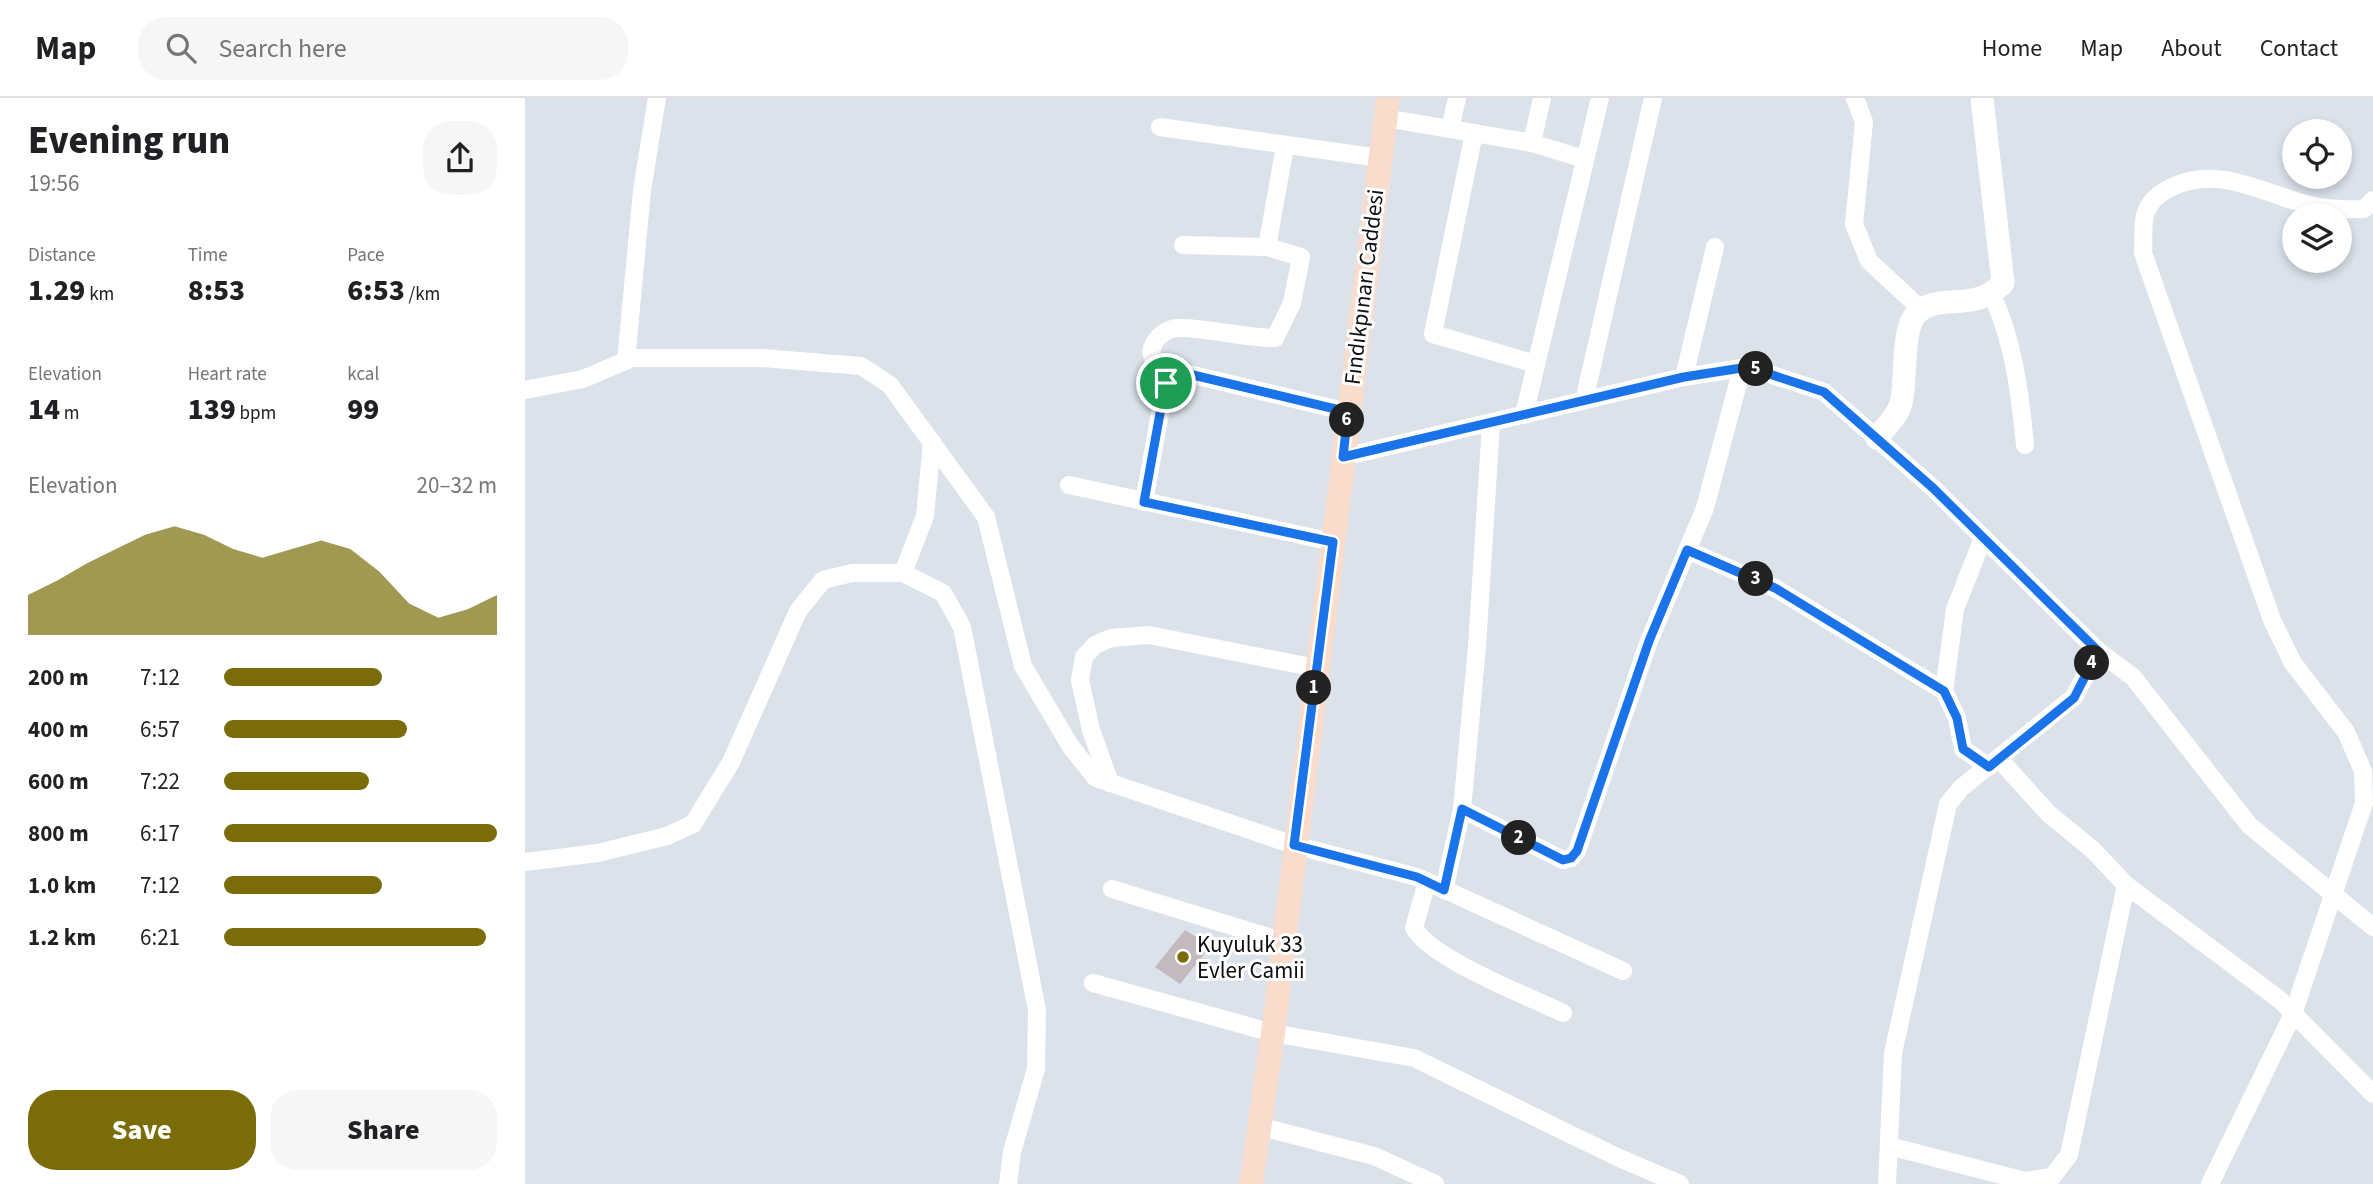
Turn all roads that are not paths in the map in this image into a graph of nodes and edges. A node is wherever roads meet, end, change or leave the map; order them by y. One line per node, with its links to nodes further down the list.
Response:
1 (657, 98): 22 (street)
2 (1457, 98): 10 (street)
3 (1542, 98): 12 (street)
4 (1600, 98): 15 (street)
5 (1653, 98): 28 (street)
6 (1854, 98): 21 (street)
7 (1982, 98): 20 (street)
8 (1386, 108): 10 (street); 14 (main road, Fındıkpınarı Caddesi)
9 (1160, 127): 13 (street)
10 (1450, 130): 11 (street)
11 (1474, 134): 12 (street); 23 (street)
12 (1532, 143): 15 (street)
13 (1285, 146): 14 (street); 18 (street)
14 (1380, 158): 29 (main road, Fındıkpınarı Caddesi)
15 (1584, 159): 23 (street)
16 (2373, 200): 54 (street)
17 (1183, 245): 18 (street)
18 (1267, 247): 26 (street)
19 (1716, 247): 25 (street)
20 (1992, 295): 21 (street); 34 (street)
21 (1922, 310): 32 (street)
22 (626, 361): 27 (street); 33 (street)
23 (1536, 364): 30 (street)
24 (1742, 368): 25 (street); 32 (street); 40 (street)
25 (1684, 377): 28 (street)
26 (1166, 383): 29 (street); 37 (street)
27 (525, 390)
28 (1584, 401): 30 (street)
29 (1348, 412): 35 (main road, Fındıkpınarı Caddesi)
30 (1524, 415): 31 (street)
31 (1491, 423): 35 (street); 47 (street)
32 (1877, 439): 38 (street)
33 (932, 442): 41 (street); 46 (street)
34 (2025, 445)
35 (1343, 457): 39 (main road, Fındıkpınarı Caddesi)
36 (1069, 485): 37 (street)
37 (1144, 502): 39 (street)
38 (1983, 538): 42 (street); 44 (street)
39 (1333, 542): 43 (main road, Fındıkpınarı Caddesi)
40 (1687, 550): 44 (street); 47 (street)
41 (903, 573): 49 (street); 66 (street)
42 (2098, 651): 45 (street); 54 (street)
43 (1316, 668): 46 (street); 48 (main road, Fındıkpınarı Caddesi)
44 (1944, 691): 45 (street)
45 (1994, 763): 51 (street); 64 (street)
46 (1110, 783): 48 (street)
47 (1462, 809): 53 (street)
48 (1294, 845): 50 (street); 56 (main road, Fındıkpınarı Caddesi)
49 (525, 862)
50 (1427, 882): 53 (street); 59 (street)
51 (2126, 885): 60 (street); 64 (street)
52 (1112, 889): 56 (street)
53 (1444, 890): 57 (street)
54 (2331, 895): 55 (street); 60 (street)
55 (2373, 927)
56 (1282, 942): 61 (main road, Fındıkpınarı Caddesi)
57 (1623, 971)
58 (1093, 982): 61 (street)
59 (1563, 1013)
60 (2293, 1014): 62 (street); 70 (street)
61 (1273, 1033): 63 (main road, Fındıkpınarı Caddesi); 68 (street)
62 (2373, 1094)
63 (1258, 1126): 65 (street); 67 (main road, Fındıkpınarı Caddesi)
64 (1889, 1146): 69 (street)
65 (1431, 1183)
66 (1008, 1184)
67 (1251, 1184)
68 (1680, 1184)
69 (1887, 1184)
70 (2210, 1184)

